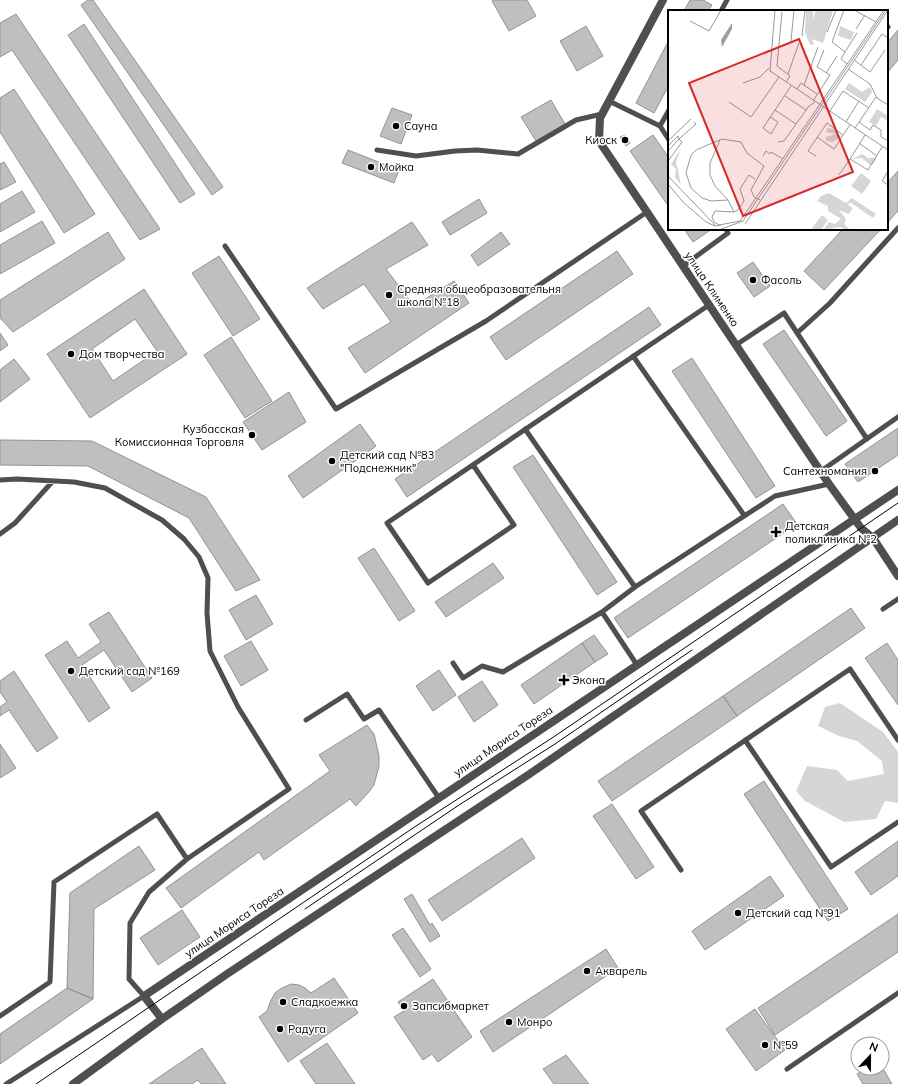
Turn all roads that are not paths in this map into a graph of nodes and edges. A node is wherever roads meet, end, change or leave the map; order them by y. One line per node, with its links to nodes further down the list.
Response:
1 (663, 0): 4 (street, улица Клименко)
2 (727, 0): 3 (lane)
3 (722, 10)
4 (609, 101): 6 (street, улица Клименко); 7 (lane)
5 (668, 112): 7 (lane)
6 (602, 114): 9 (lane); 10 (street, улица Клименко)
7 (660, 126): 8 (lane)
8 (668, 138)
9 (377, 150)
10 (647, 212): 13 (lane); 14 (street, улица Клименко)
11 (898, 228): 16 (lane)
12 (726, 230): 14 (lane)
13 (226, 246)
14 (683, 266): 15 (street, улица Клименко)
15 (709, 305): 17 (street, улица Клименко); 18 (lane)
16 (797, 333): 17 (lane); 21 (lane)
17 (736, 345): 23 (street, улица Клименко)
18 (633, 356): 20 (lane); 28 (lane)
19 (898, 418): 21 (lane)
20 (525, 429): 22 (lane); 34 (lane)
21 (867, 439): 23 (lane)
22 (474, 465): 22 (lane)
23 (821, 471): 26 (street, улица Клименко)
24 (0, 480): 25 (lane)
25 (53, 481): 31 (lane); 45 (lane)
26 (829, 484): 28 (lane); 29 (street, улица Клименко)
27 (898, 490): 29 (street, улица Мориса Тореза)
28 (744, 515): 34 (lane)
29 (854, 520): 32 (street, улица Клименко); 39 (street, улица Мориса Тореза)
30 (898, 520): 32 (street)
31 (0, 534)
32 (873, 538): 33 (street, улица Клименко); 50 (street)
33 (898, 576)
34 (635, 587): 37 (lane)
35 (898, 599): 36 (lane)
36 (883, 609)
37 (602, 612): 38 (lane); 39 (lane)
38 (453, 663)
39 (637, 665): 43 (street, улица Мориса Тореза)
40 (306, 720): 43 (lane)
41 (745, 740): 42 (lane); 44 (lane); 46 (lane)
42 (898, 740)
43 (439, 798): 48 (street, улица Мориса Тореза)
44 (898, 822)
45 (186, 859): 48 (lane); 49 (lane)
46 (681, 870)
47 (898, 993): 51 (lane)
48 (144, 996): 50 (street); 52 (lane)
49 (0, 1016)
50 (162, 1019): 53 (street)
51 (787, 1068)
52 (6, 1084)
53 (73, 1084)

